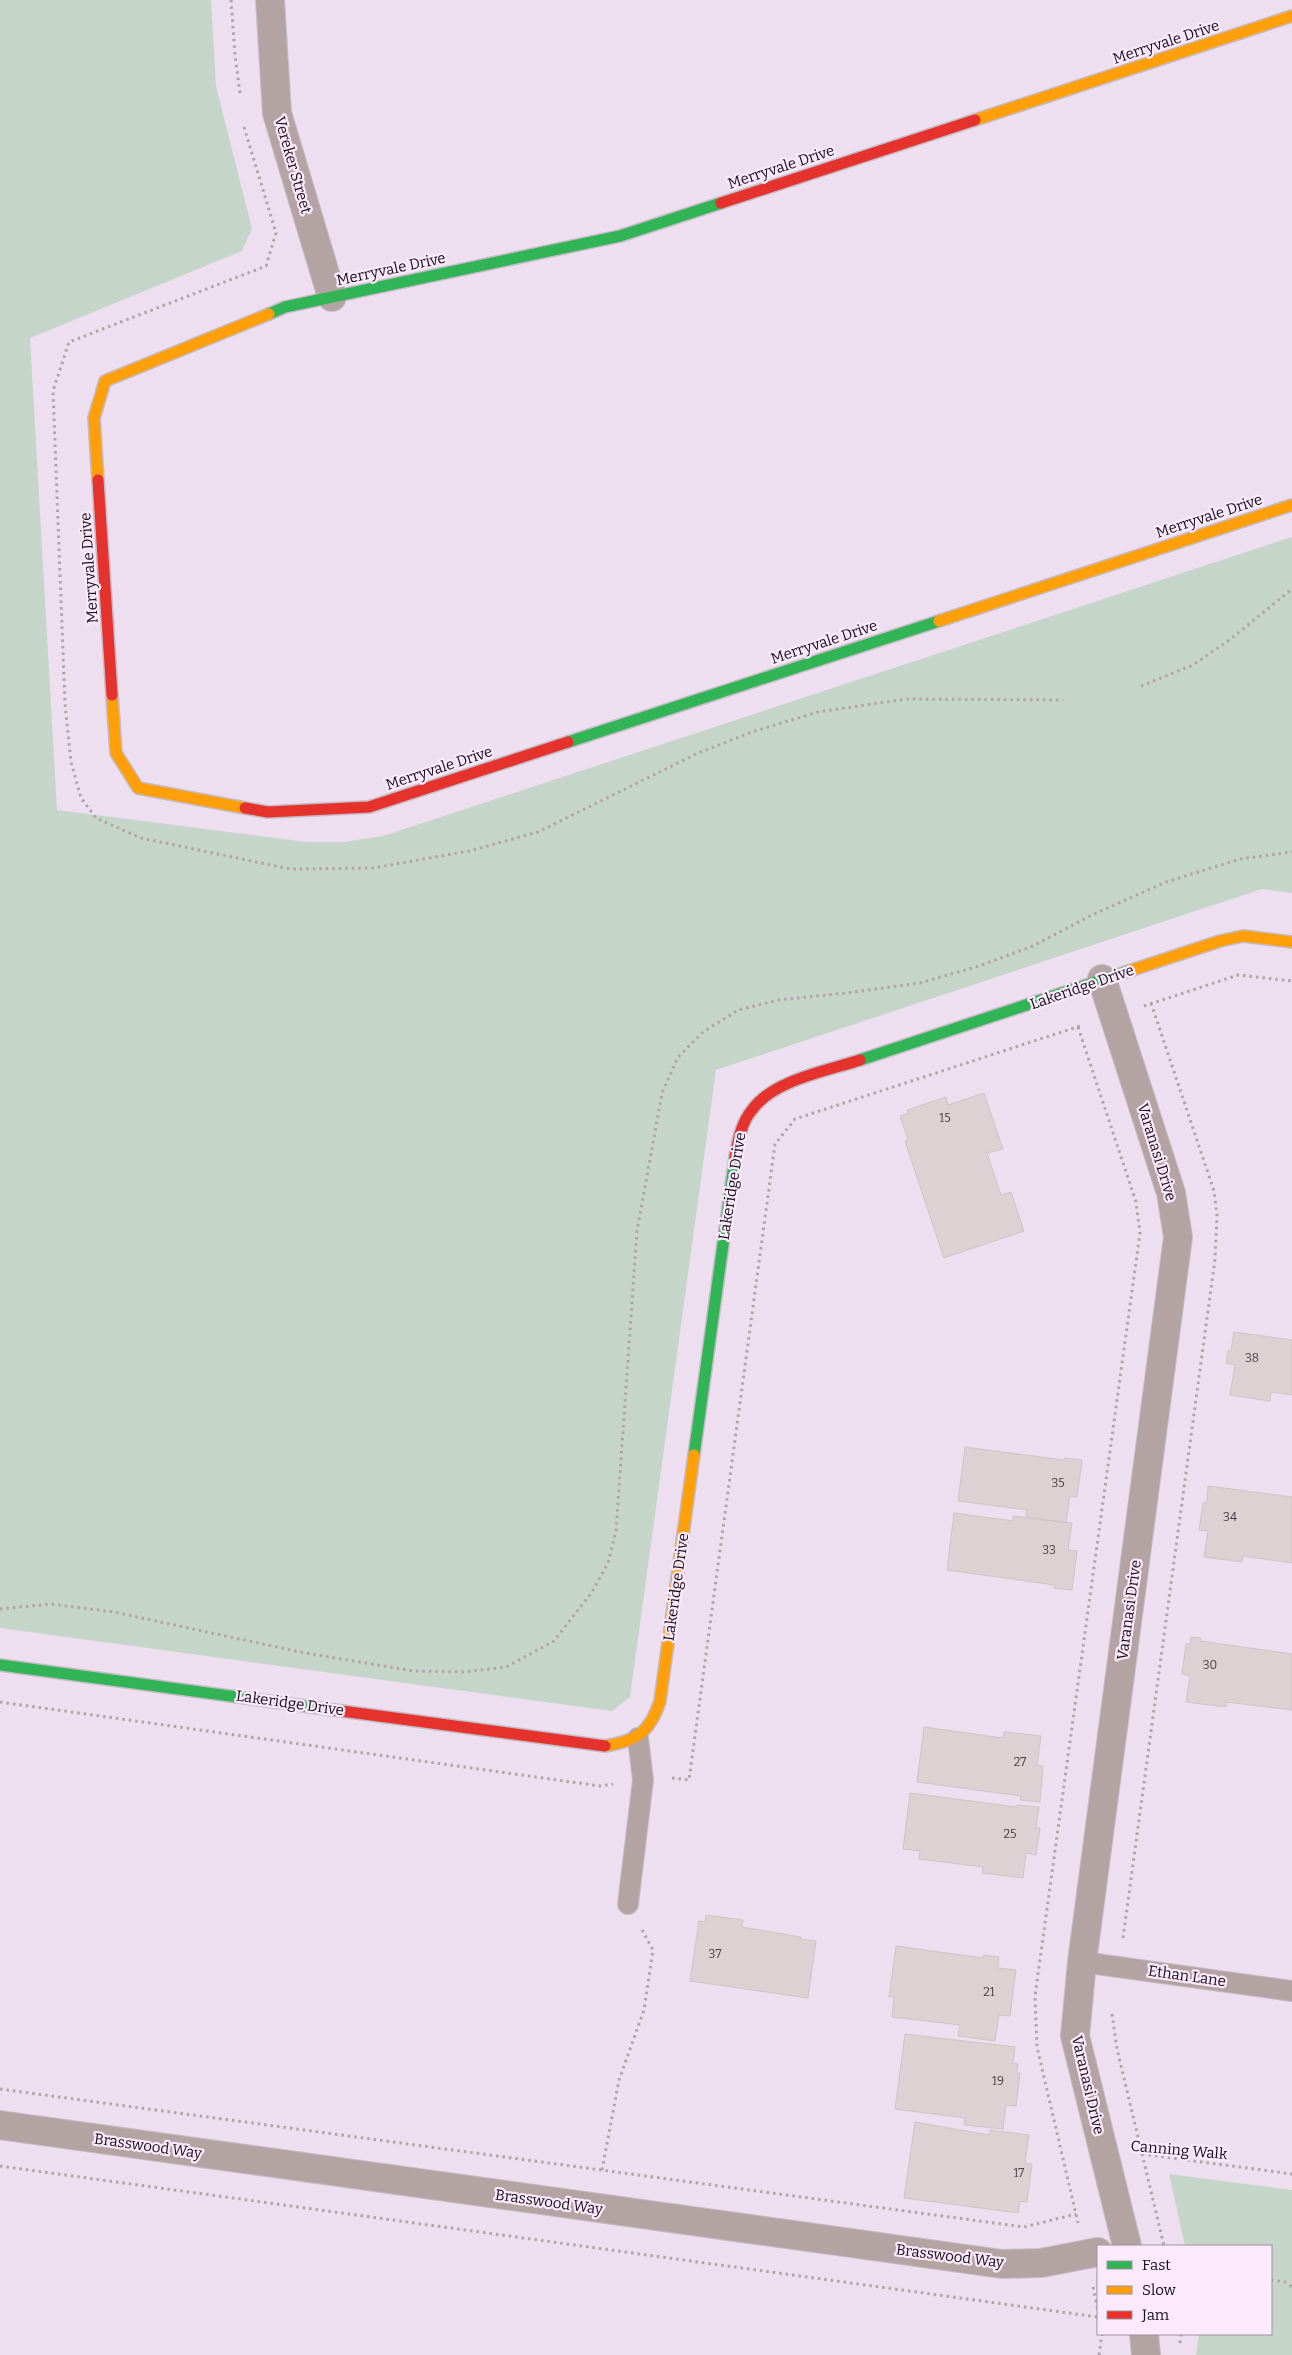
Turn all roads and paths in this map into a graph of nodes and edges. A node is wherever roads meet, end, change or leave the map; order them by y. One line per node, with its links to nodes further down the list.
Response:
1 (231, 0): 4 (path)
2 (270, 0): 6 (street, Vereker Street)
3 (1292, 16): 6 (street, Merryvale Drive)
4 (241, 97)
5 (244, 126): 10 (path)
6 (332, 297): 7 (street, Merryvale Drive)
7 (1292, 505)
8 (1292, 589): 9 (path)
9 (1141, 686)
10 (1063, 700)
11 (1292, 852): 15 (path)
12 (1292, 942): 13 (street, Lakeridge Drive)
13 (1102, 980): 17 (street, Lakeridge Drive); 19 (street, Varanasi Drive)
14 (1151, 1003): 20 (path)
15 (0, 1609)
16 (0, 1665): 17 (street, Lakeridge Drive)
17 (638, 1738): 18 (lane)
18 (628, 1904): 28 (path)
19 (1082, 1962): 20 (lane, Ethan Lane); 25 (street, Varanasi Drive)
20 (1119, 1967): 21 (lane, Ethan Lane); 24 (path)
21 (1292, 1991)
22 (0, 2089): 28 (path)
23 (0, 2125): 30 (street, Brasswood Way)
24 (1143, 2154): 25 (path, Canning Walk); 29 (path, Canning Walk); 33 (path)
25 (1105, 2157): 26 (path, Canning Walk); 32 (street, Varanasi Drive)
26 (1064, 2163)
27 (0, 2166): 37 (path)
28 (602, 2170): 30 (path); 31 (path)
29 (1292, 2174)
30 (597, 2209): 34 (street, Brasswood Way)
31 (1076, 2214)
32 (1126, 2245)
33 (1164, 2245)
34 (1097, 2252)
35 (1272, 2280): 36 (path)
36 (1292, 2287)
37 (1097, 2317)
38 (1102, 2335): 40 (path)
39 (1144, 2335): 41 (street)
40 (1099, 2355)
41 (1146, 2355)

